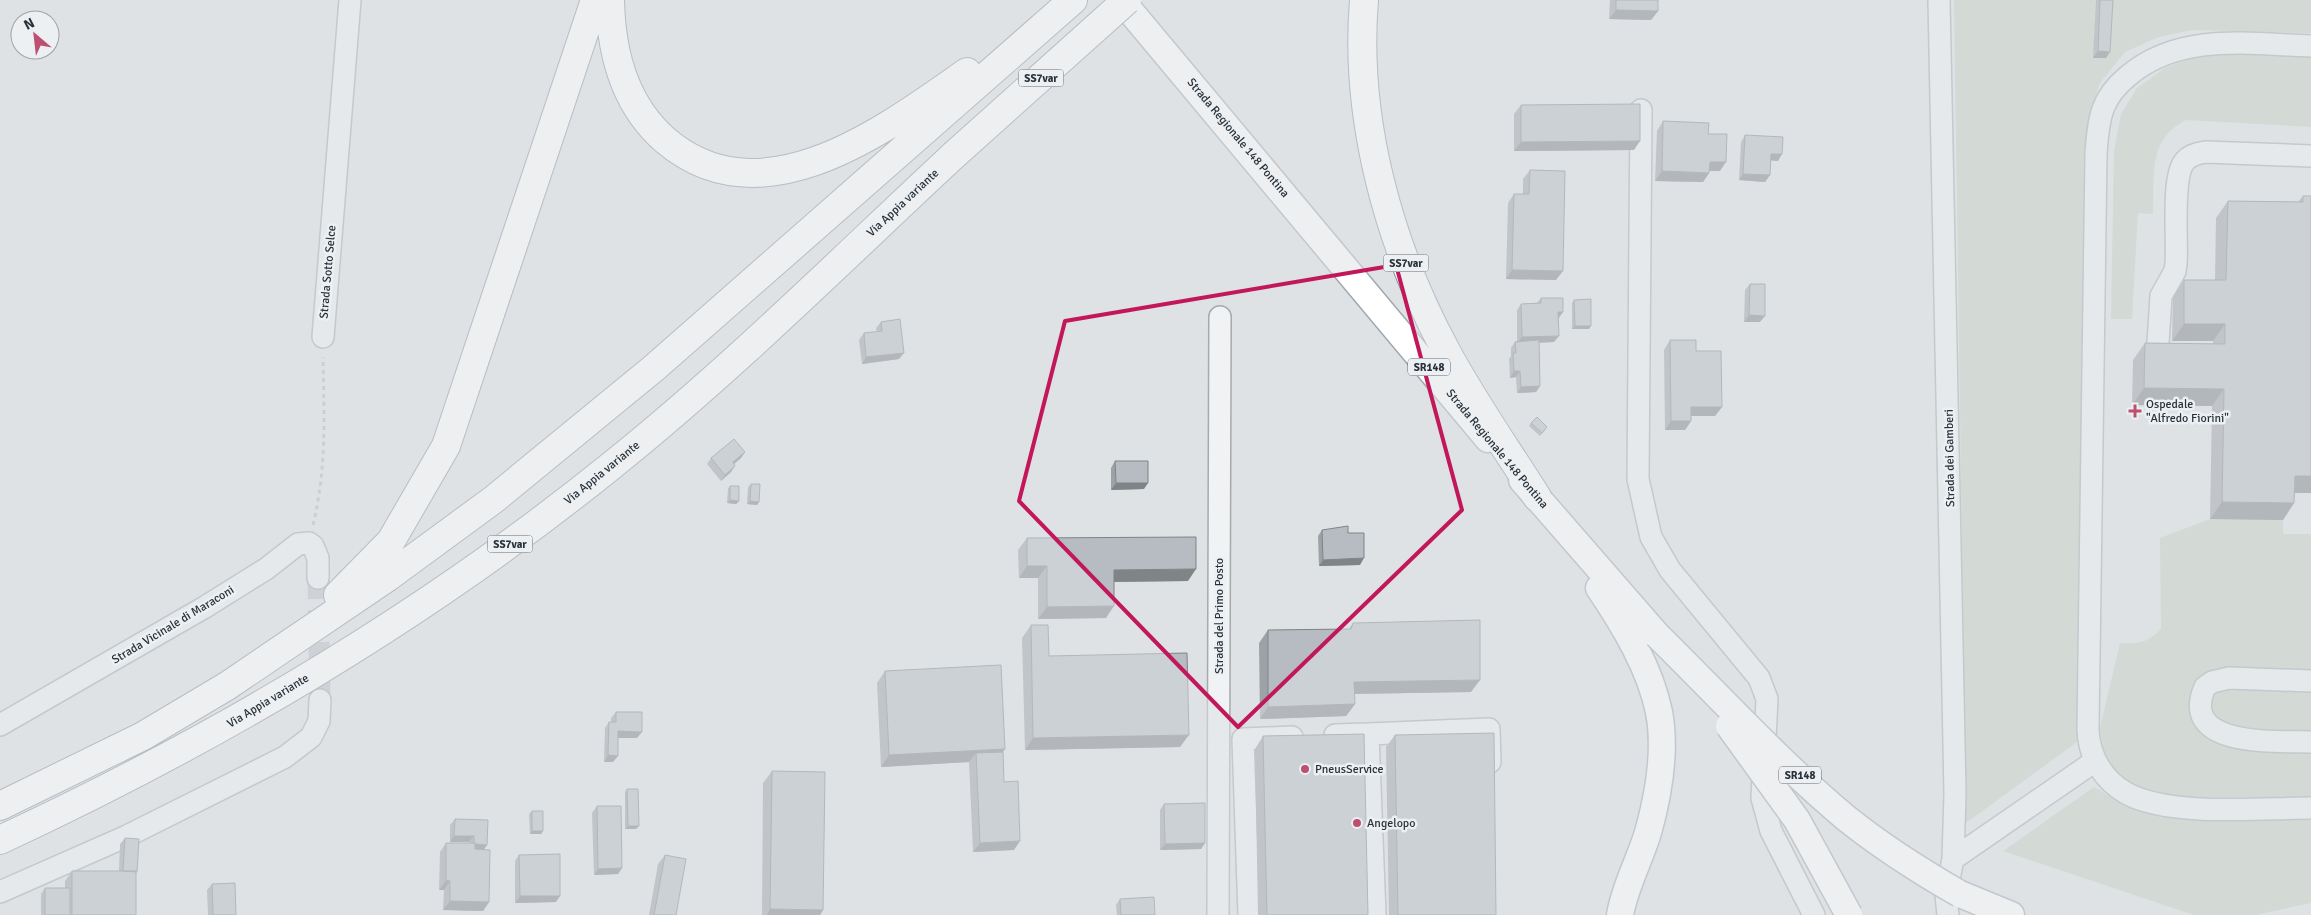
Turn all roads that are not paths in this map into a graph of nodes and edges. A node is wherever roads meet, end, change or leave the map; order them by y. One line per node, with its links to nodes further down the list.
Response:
1 (350, 0): 15 (street, Strada Sotto Selce)
2 (594, 0): 24 (highway)
3 (610, 0): 12 (highway)
4 (1068, 0): 12 (highway)
5 (1073, 0): 12 (highway, SS7var)
6 (1122, 0): 17 (main road, Strada Regionale 148 Pontina / SR148)
7 (1127, 0): 30 (highway, Via Appia variante / SS7var, bridge)
8 (1364, 0): 17 (highway, SS7var)
9 (1939, 0): 31 (street, Strada dei Gamberi)
10 (2311, 46): 26 (street)
11 (1641, 110): 39 (street)
12 (920, 118): 24 (highway, SS7var)
13 (2311, 156): 16 (street)
14 (1220, 318): 35 (street, Strada del Primo Posto)
15 (323, 337)
16 (2158, 343)
17 (1536, 497): 19 (main road, Strada Regionale 148 Pontina / SR148); 33 (main road, SR148)
18 (318, 578): 22 (street, Strada Vicinale di Maraconi)
19 (1657, 635): 34 (main road, SR148, bridge); 40 (main road, Strada Regionale 148 Pontina / SR148, bridge)
20 (2311, 681): 25 (street)
21 (320, 700): 32 (street)
22 (0, 725)
23 (1368, 734): 27 (street); 36 (street); 37 (street)
24 (143, 736): 28 (highway, SS7var)
25 (2311, 742)
26 (2096, 761): 29 (street); 31 (street)
27 (1491, 778)
28 (0, 806)
29 (2311, 808)
30 (0, 840)
31 (1952, 860): 34 (street, Strada dei Gamberi)
32 (0, 892)
33 (1623, 903): 38 (main road, SR148)
34 (1954, 904): 41 (main road, SR148)
35 (1218, 915)
36 (1249, 915)
37 (1375, 915)
38 (1604, 915)
39 (1814, 915)
40 (1849, 915)
41 (2011, 915)

